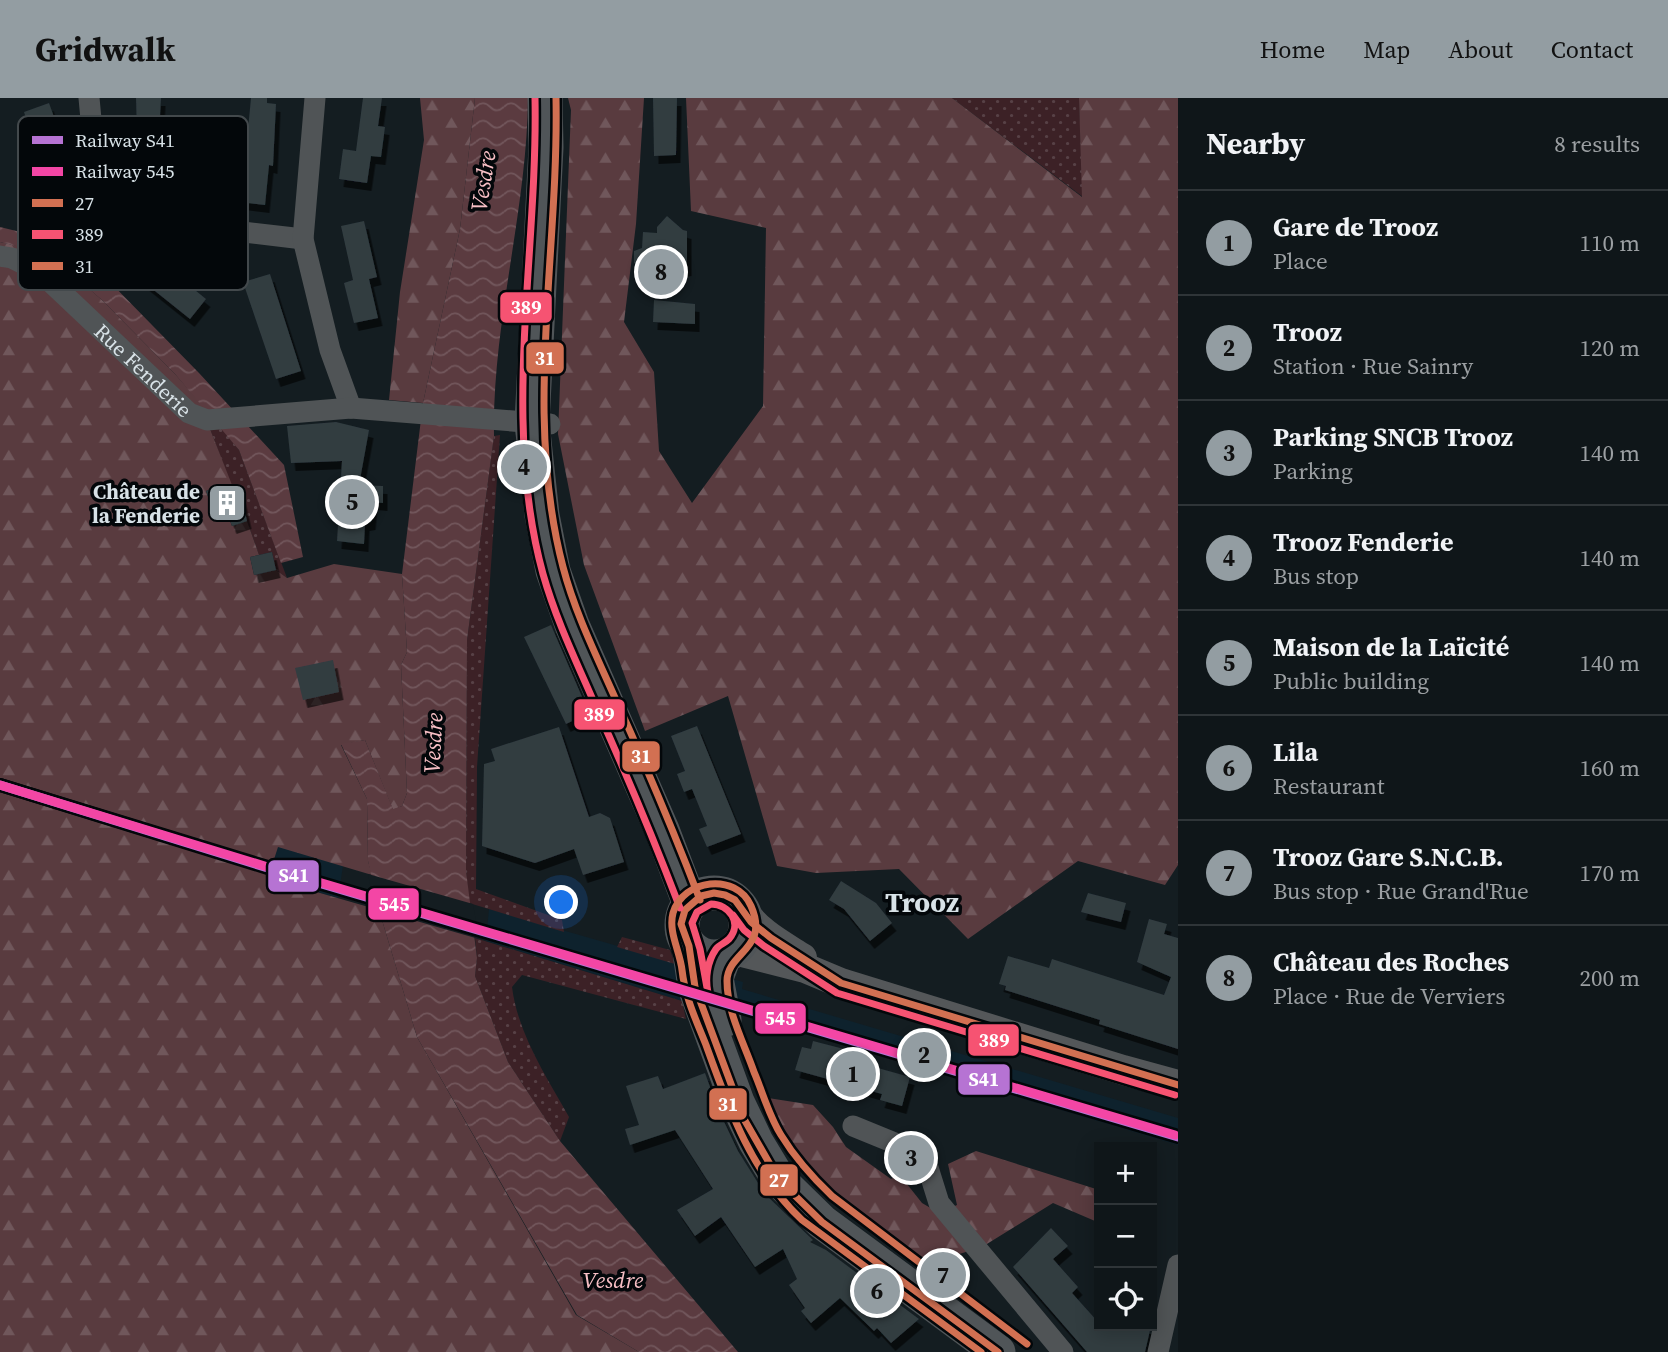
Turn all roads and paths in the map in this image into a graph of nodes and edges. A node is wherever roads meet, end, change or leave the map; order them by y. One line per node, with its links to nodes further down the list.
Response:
1 (89, 98): 5 (street)
2 (315, 98): 7 (street)
3 (545, 98): 12 (main road)
4 (556, 98): 12 (main road)
5 (91, 116)
6 (248, 233): 7 (street)
7 (303, 239): 11 (street)
8 (0, 256): 9 (street, Rue Fenderie)
9 (18, 261)
10 (59, 290): 11 (street, Rue Fenderie)
11 (351, 408): 12 (street, Rue Fenderie)
12 (529, 423): 13 (main road)
13 (715, 902): 14 (main road); 15 (main road); 16 (street)
14 (689, 946): 15 (main road); 20 (main road)
15 (729, 953): 16 (street); 21 (main road)
16 (841, 983): 17 (street)
17 (1178, 1085)
18 (853, 1126): 22 (street)
19 (1178, 1265): 23 (street)
20 (999, 1352)
21 (1021, 1352)
22 (1063, 1352)
23 (1158, 1352)

